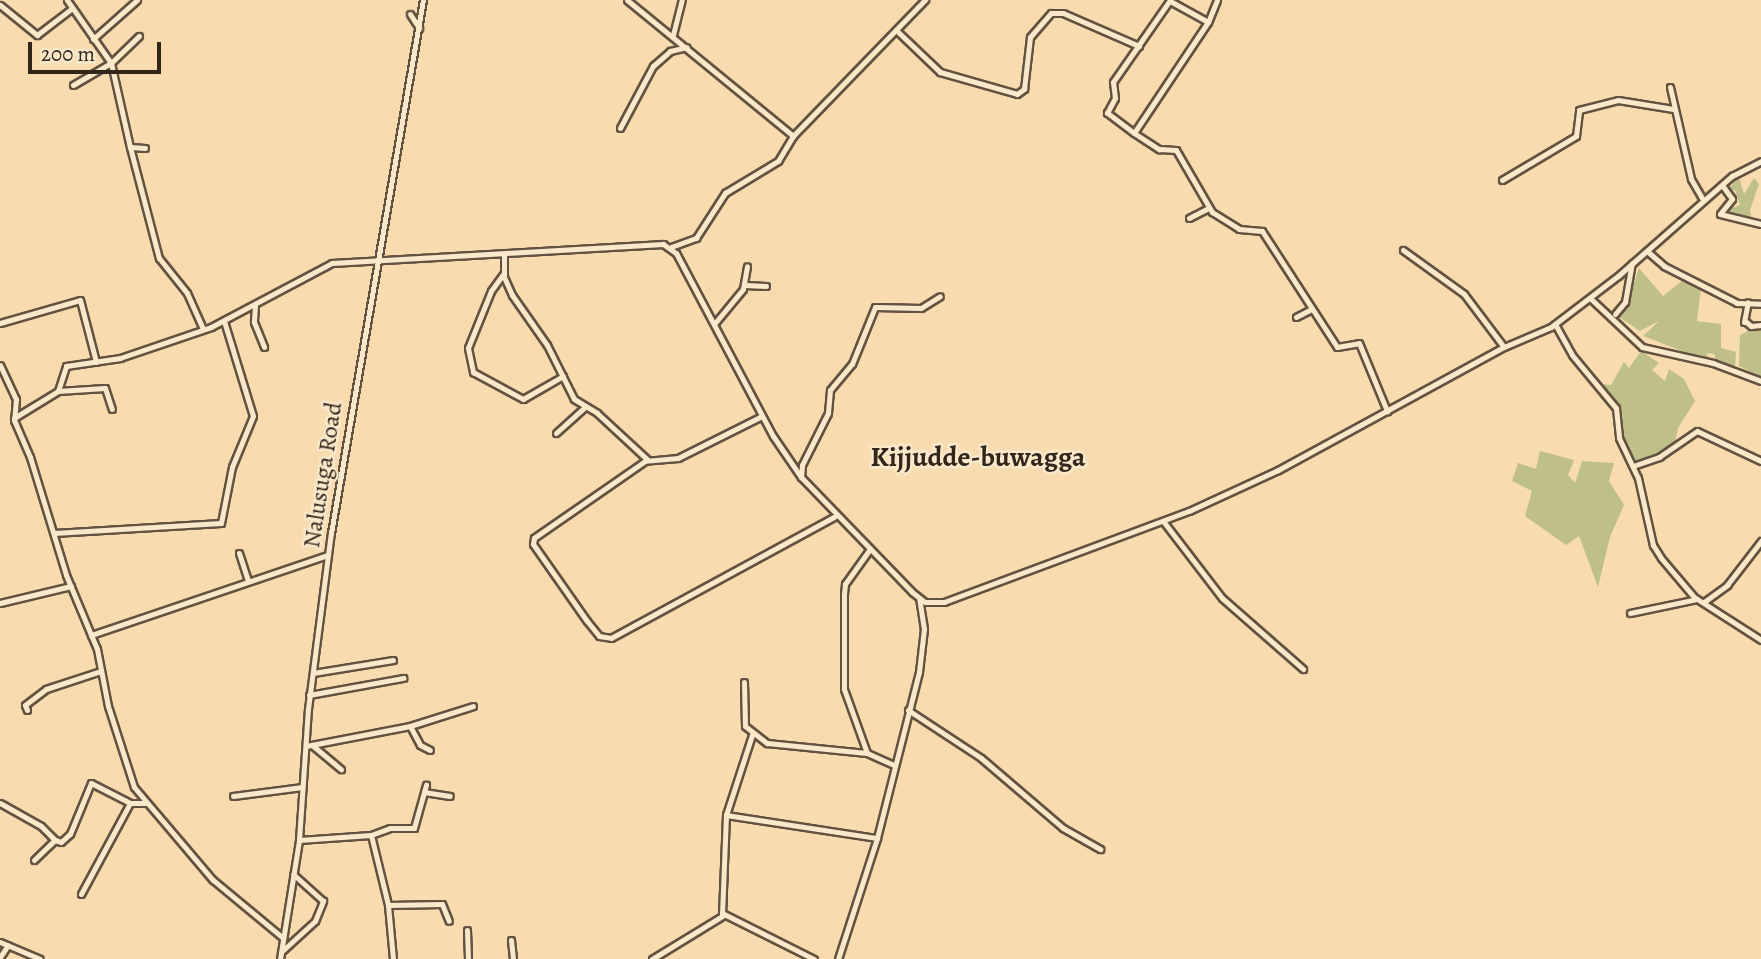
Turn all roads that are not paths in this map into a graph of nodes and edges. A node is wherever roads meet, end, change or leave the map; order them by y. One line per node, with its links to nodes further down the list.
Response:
1 (67, 0): 10 (street)
2 (137, 0): 17 (street)
3 (423, 0): 13 (street, Nalusuga Road)
4 (627, 0): 16 (street)
5 (682, 0): 16 (street)
6 (925, 0): 14 (street)
7 (1217, 0): 12 (street)
8 (1170, 1): 12 (street); 18 (street)
9 (0, 5): 10 (street)
10 (71, 9): 17 (street)
11 (410, 14): 13 (street)
12 (1208, 22): 25 (street)
13 (419, 28): 40 (street, Nalusuga Road)
14 (896, 30): 18 (street); 26 (street)
15 (139, 36): 20 (street)
16 (673, 36): 19 (street)
17 (93, 39): 20 (street)
18 (1139, 46): 25 (street)
19 (687, 47): 24 (street); 26 (street)
20 (111, 63): 21 (street); 27 (street)
21 (73, 86)
22 (1670, 88): 23 (street)
23 (1673, 109): 30 (street); 32 (street)
24 (620, 128)
25 (1134, 134): 33 (street)
26 (793, 136): 36 (street)
27 (130, 147): 28 (street); 59 (street)
28 (145, 148)
29 (1761, 162): 31 (street)
30 (1502, 180)
31 (1722, 185): 32 (street); 35 (street)
32 (1703, 200): 38 (street)
33 (1209, 208): 34 (street); 51 (street)
34 (1189, 218)
35 (1761, 224)
36 (671, 247): 39 (street); 56 (street)
37 (1403, 250): 61 (street)
38 (1647, 251): 41 (street); 48 (street)
39 (504, 254): 40 (street); 43 (street)
40 (379, 262): 50 (street); 84 (street, Nalusuga Road)
41 (1632, 264): 47 (street); 52 (street)
42 (747, 266): 44 (street)
43 (503, 274): 64 (street); 64 (street)
44 (745, 285): 45 (street); 56 (street)
45 (766, 286)
46 (940, 296): 77 (street)
47 (1590, 298): 57 (street); 65 (street)
48 (1748, 302): 49 (street); 58 (street)
49 (1761, 303)
50 (255, 306): 54 (street); 60 (street)
51 (1312, 309): 53 (street); 70 (street)
52 (1615, 314)
53 (1296, 317)
54 (224, 321): 59 (street); 80 (street)
55 (0, 323): 62 (street)
56 (715, 323): 71 (street)
57 (1555, 324): 61 (street); 76 (street)
58 (1761, 325)
59 (203, 329): 62 (street)
60 (264, 347)
61 (1504, 347): 70 (street)
62 (96, 362): 67 (street)
63 (0, 365): 66 (street)
64 (563, 376): 68 (street)
65 (1761, 381)
66 (3, 387): 72 (street)
67 (58, 391): 69 (street); 72 (street)
68 (584, 408): 73 (street); 74 (street)
69 (112, 409)
70 (1387, 411): 79 (street)
71 (762, 416): 74 (street); 77 (street)
72 (13, 418): 80 (street)
73 (556, 433)
74 (648, 460): 78 (street)
75 (1761, 461): 76 (street)
76 (1633, 466): 88 (street)
77 (801, 477): 78 (street)
78 (834, 517): 82 (street)
79 (1163, 520): 91 (street); 97 (street)
80 (54, 533): 86 (street)
81 (1761, 541): 89 (street)
82 (870, 549): 87 (street); 110 (street)
83 (239, 553): 85 (street)
84 (328, 555): 85 (street); 99 (street, Nalusuga Road)
85 (248, 581): 94 (street)
86 (71, 586): 90 (street); 94 (street)
87 (919, 598): 91 (street); 93 (street)
88 (1697, 599): 89 (street); 92 (street)
89 (1704, 602): 95 (street)
90 (0, 603)
91 (932, 603): 93 (street)
92 (1630, 613)
93 (923, 616): 105 (street)
94 (91, 635): 98 (street)
95 (1761, 640)
96 (393, 660): 99 (street)
97 (1303, 669)
98 (101, 671): 104 (street); 120 (street)
99 (313, 673): 102 (street, Nalusuga Road)
100 (402, 678): 102 (street)
101 (744, 682): 107 (street)
102 (309, 695): 108 (street, Nalusuga Road)
103 (473, 706): 106 (street)
104 (27, 710)
105 (908, 710): 111 (street); 126 (street)
106 (410, 726): 108 (street); 109 (street)
107 (752, 735): 110 (street); 121 (street)
108 (309, 745): 112 (street); 114 (street, Nalusuga Road)
109 (430, 750)
110 (867, 753): 111 (street)
111 (894, 765): 123 (street)
112 (341, 769)
113 (426, 785): 115 (street)
114 (302, 787): 116 (street); 125 (street, Nalusuga Road)
115 (424, 792): 117 (street); 122 (street)
116 (233, 796)
117 (450, 796)
118 (0, 803): 124 (street)
119 (130, 803): 120 (street); 124 (street); 129 (street)
120 (145, 803): 134 (street)
121 (726, 815): 123 (street); 131 (street)
122 (371, 835): 125 (street); 130 (street)
123 (877, 838): 146 (street)
124 (55, 840): 127 (street)
125 (299, 840): 128 (street, Nalusuga Road)
126 (1100, 849)
127 (34, 860)
128 (293, 874): 134 (street, Nalusuga Road); 138 (street)
129 (82, 894)
130 (388, 905): 132 (street); 141 (street)
131 (724, 915): 144 (street); 145 (street)
132 (449, 921)
133 (467, 930): 142 (street)
134 (283, 938): 138 (street, Nalusuga Road)
135 (511, 940): 143 (street)
136 (0, 942): 137 (street)
137 (8, 945): 139 (street); 140 (street)
138 (281, 956)
139 (0, 957)
140 (40, 959)
141 (393, 959)
142 (468, 959)
143 (513, 959)
144 (652, 959)
145 (814, 959)
146 (838, 959)

